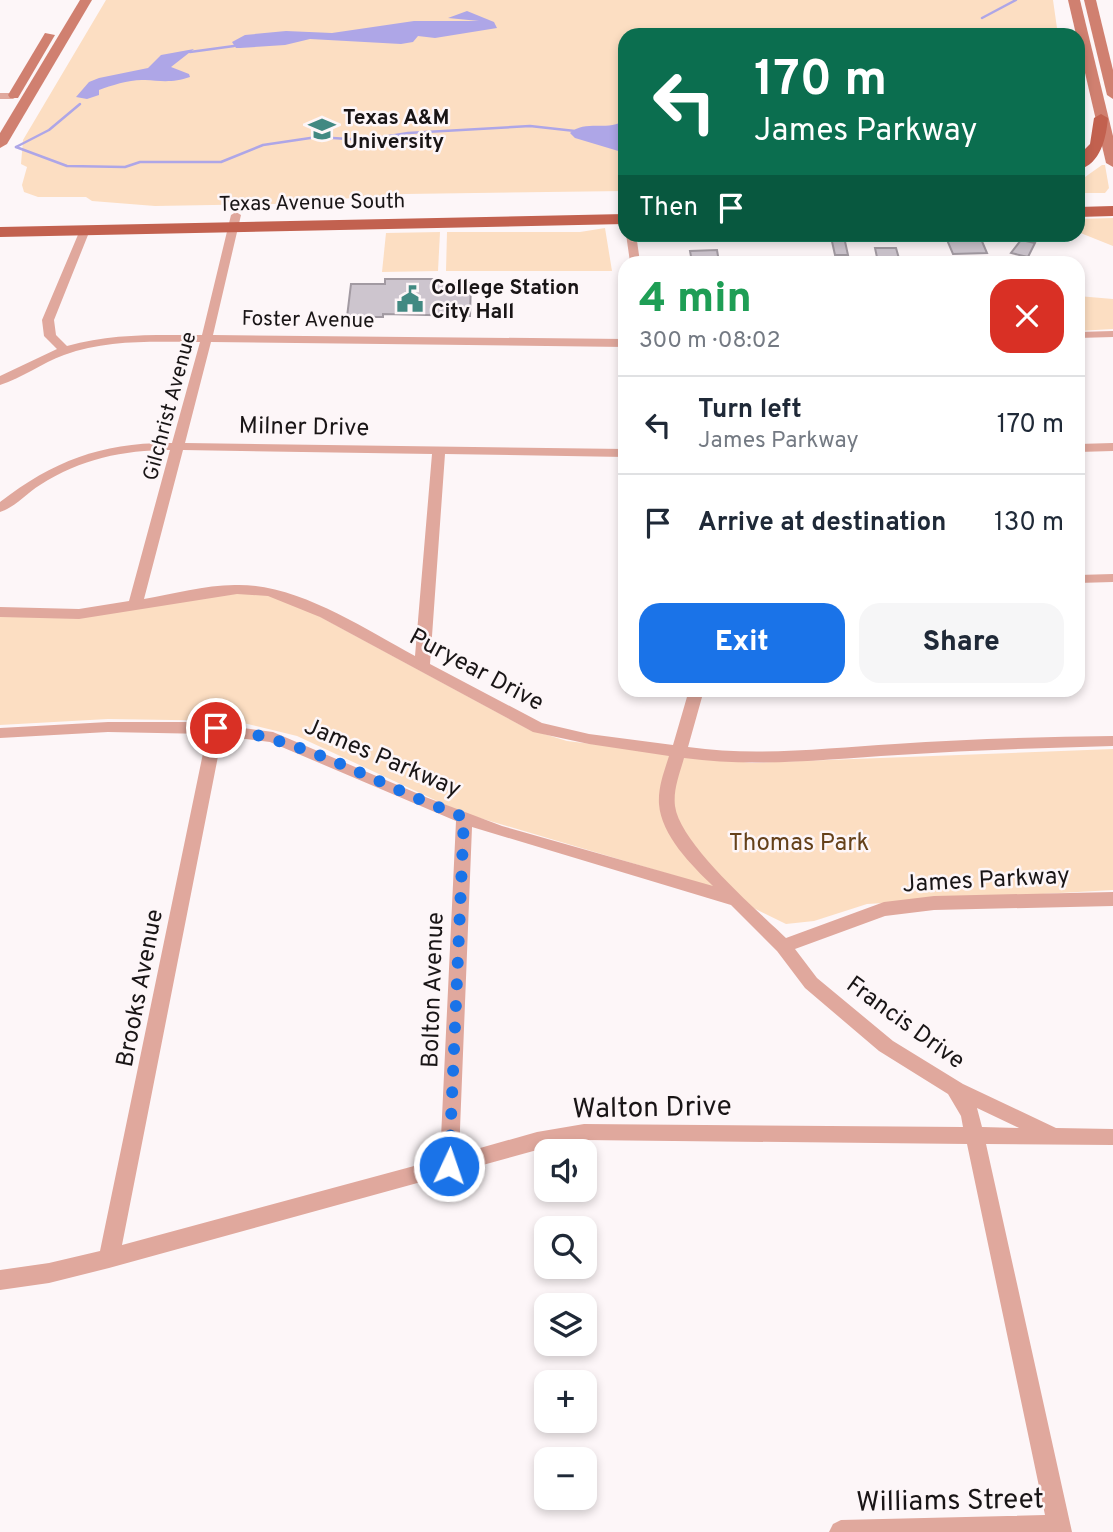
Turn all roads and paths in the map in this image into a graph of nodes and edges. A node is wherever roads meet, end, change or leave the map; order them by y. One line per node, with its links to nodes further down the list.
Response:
1 (70, 0): 12 (main road)
2 (77, 0): 9 (main road)
3 (86, 0): 9 (main road)
4 (1074, 0): 6 (main road)
5 (1090, 0): 7 (main road)
6 (1079, 23): 7 (main road); 8 (main road)
7 (1096, 24): 11 (main road)
8 (1080, 28)
9 (66, 35): 15 (main road)
10 (1085, 49): 14 (main road)
11 (1113, 95)
12 (7, 96): 13 (main road); 15 (main road)
13 (0, 117)
14 (1101, 118): 17 (main road); 18 (main road)
15 (8, 131): 16 (main road)
16 (0, 144)
17 (1085, 158)
18 (1113, 163)
19 (1113, 199): 20 (main road)
20 (1085, 200)
21 (618, 207): 26 (main road, Texas Avenue South)
22 (1113, 211): 23 (main road)
23 (1085, 212)
24 (5, 218): 26 (main road, Texas Avenue South)
25 (618, 219): 26 (main road, Texas Avenue South)
26 (234, 221): 27 (main road, Texas Avenue South); 31 (street, Gilchrist Avenue)
27 (85, 230): 28 (main road, Texas Avenue South); 33 (street)
28 (0, 232)
29 (1113, 334): 30 (street)
30 (1085, 335)
31 (208, 337): 32 (street, Foster Avenue); 33 (street, Foster Avenue); 35 (street, Gilchrist Avenue)
32 (618, 343)
33 (64, 350): 34 (street, Foster Avenue)
34 (0, 381)
35 (178, 447): 38 (street, Milner Drive); 40 (street, Milner Drive); 43 (street, Gilchrist Avenue)
36 (1113, 447): 37 (street)
37 (1085, 448)
38 (439, 452): 39 (street, Milner Drive); 45 (street)
39 (618, 453)
40 (0, 508)
41 (1113, 578): 42 (street)
42 (1085, 579)
43 (135, 605): 44 (street, Puryear Drive); 45 (street, Puryear Drive)
44 (0, 612)
45 (422, 666): 50 (street, Puryear Drive)
46 (695, 697): 50 (street, Francis Drive)
47 (216, 728): 48 (street, James Parkway); 51 (street, James Parkway); 60 (street, Brooks Avenue)
48 (0, 733)
49 (1113, 741): 50 (street, Puryear Drive)
50 (676, 752): 53 (street, Francis Drive)
51 (464, 817): 53 (street, James Parkway); 59 (street, Bolton Avenue)
52 (1113, 899): 54 (street, James Parkway)
53 (736, 900): 54 (street, Francis Drive)
54 (783, 946): 55 (street, Francis Drive)
55 (955, 1088): 56 (street, Francis Drive); 57 (street)
56 (976, 1134): 57 (street, Walton Drive); 59 (street, Walton Drive); 62 (street, Francis Drive)
57 (1057, 1136): 58 (street, Walton Drive)
58 (1113, 1137)
59 (449, 1166): 60 (street, Walton Drive)
60 (109, 1258): 61 (street, Walton Drive)
61 (0, 1280)
62 (1060, 1529): 63 (street, Williams Street)
63 (841, 1532)

